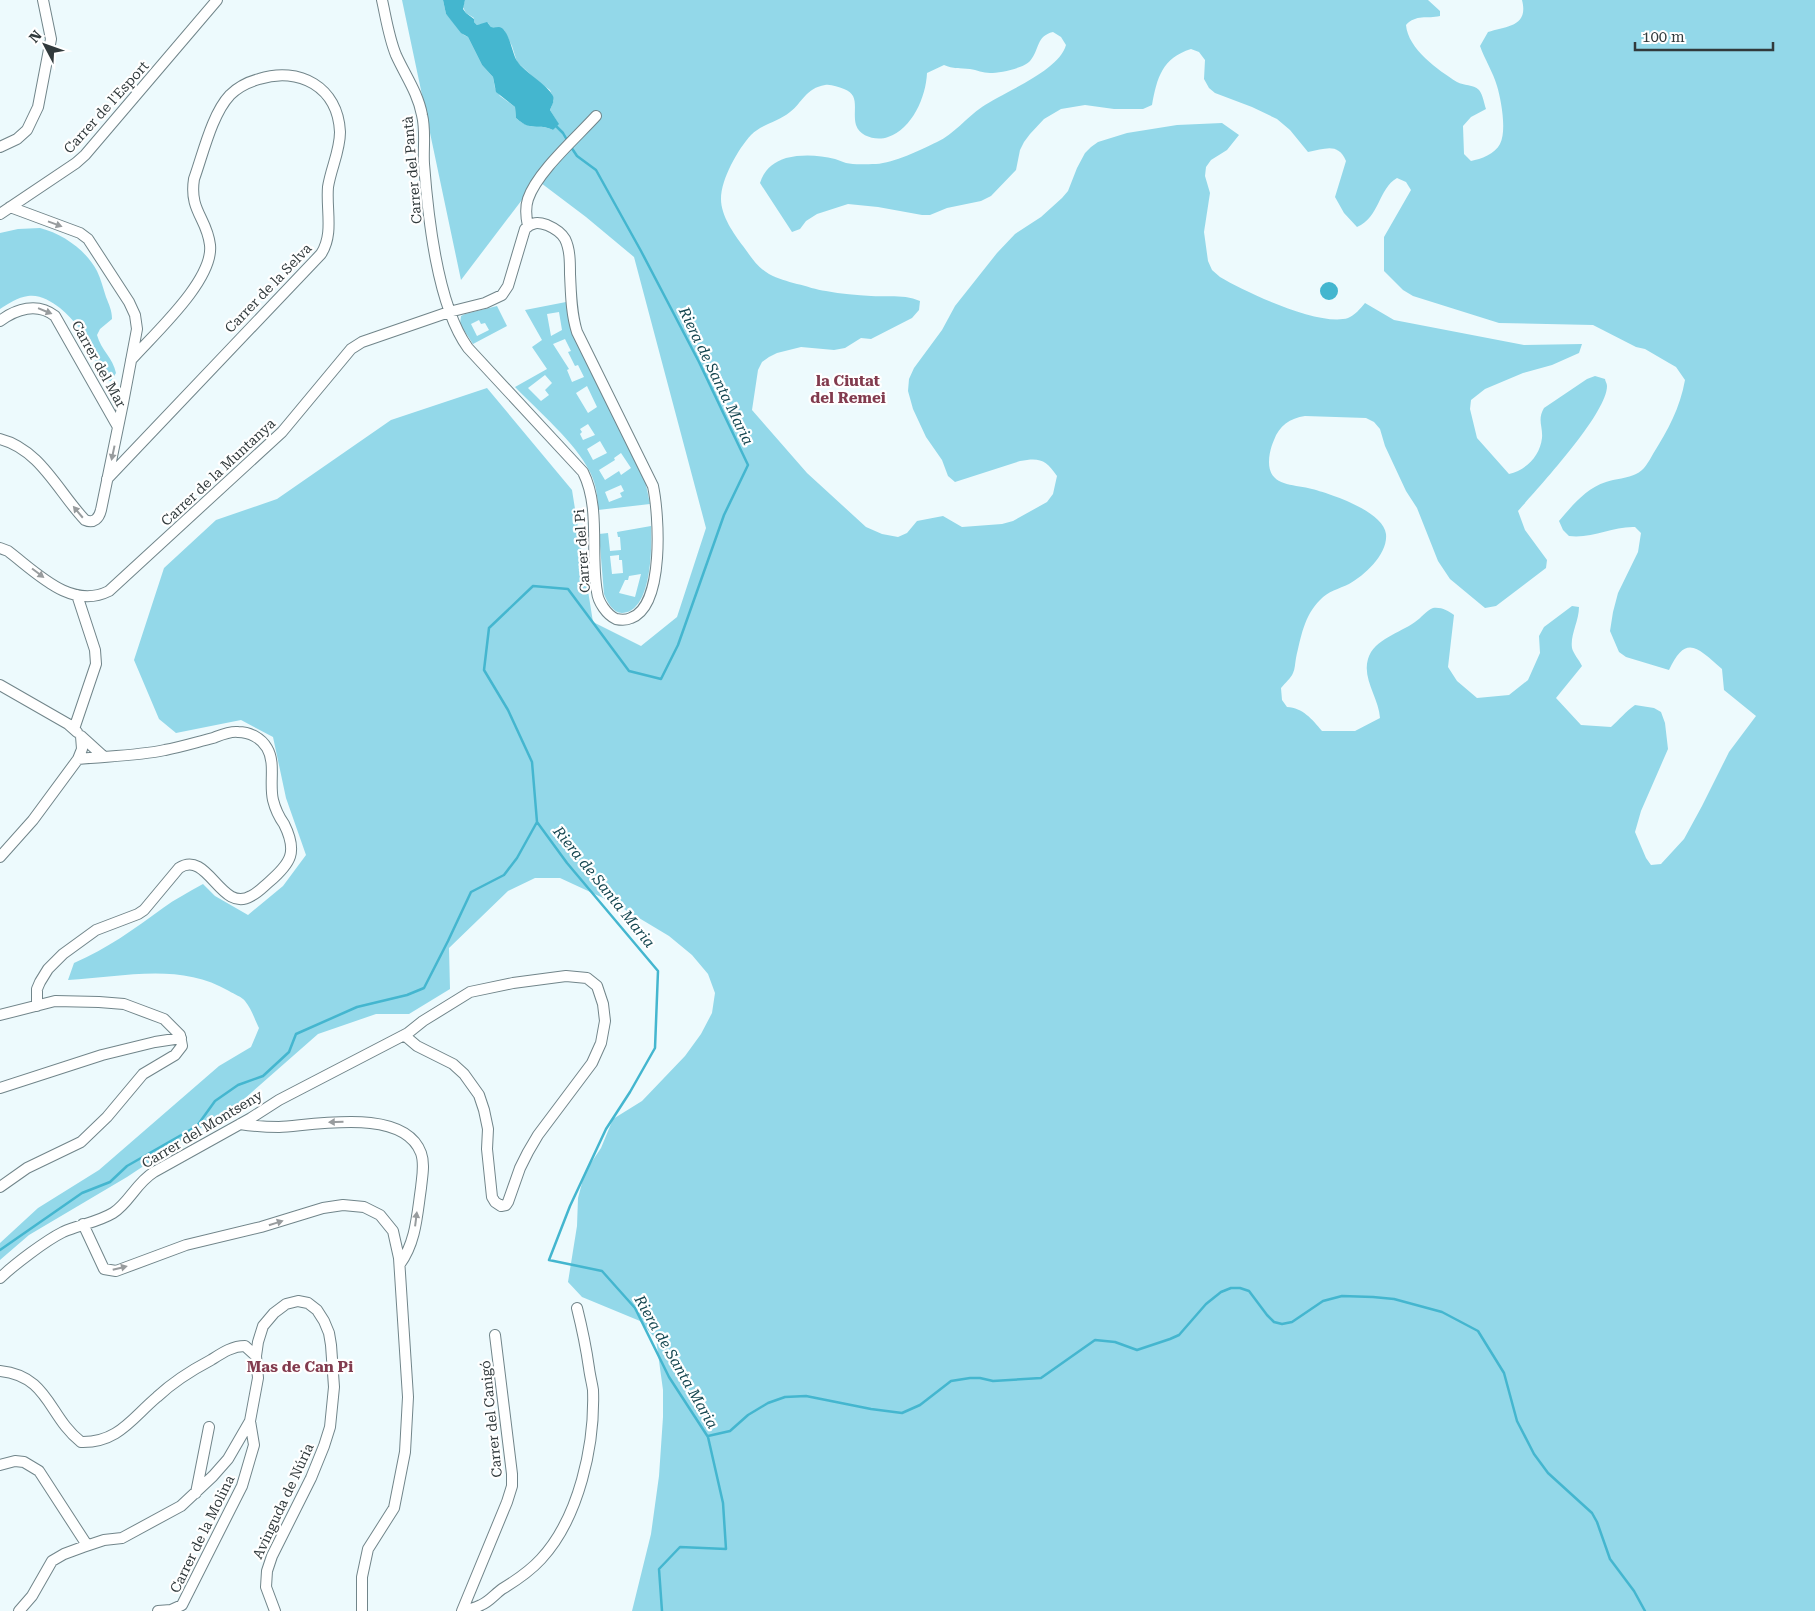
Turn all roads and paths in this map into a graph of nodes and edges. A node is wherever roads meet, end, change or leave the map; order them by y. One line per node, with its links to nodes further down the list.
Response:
1 (44, 0): 5 (street)
2 (382, 0): 9 (street, Carrer del Pantà)
3 (213, 2): 6 (street, Carrer de l'Esport)
4 (596, 116): 8 (street)
5 (0, 147)
6 (10, 207): 7 (street, Carrer de l'Esport); 11 (street, one-way to 11)
7 (0, 214)
8 (528, 226): 9 (street); 9 (street, Carrer del Pi)
9 (449, 312): 16 (street, Carrer de la Muntanya)
10 (0, 321): 12 (street, Carrer del Mar, one-way to 12)
11 (131, 360): 12 (street); 14 (street, Carrer de la Selva)
12 (118, 427): 14 (street, one-way to 14)
13 (0, 439): 14 (street, one-way to 13)
14 (107, 478)
15 (0, 548): 16 (street, Carrer de la Muntanya, one-way to 16)
16 (77, 595): 18 (street)
17 (0, 685): 18 (street)
18 (77, 733): 19 (street); 20 (street)
19 (103, 756): 20 (street); 22 (street)
20 (78, 759): 21 (street)
21 (0, 857)
22 (38, 1006): 23 (street); 25 (street)
23 (0, 1015)
24 (404, 1035): 24 (street, Carrer del Montseny); 27 (street, Carrer del Montseny)
25 (181, 1038): 26 (street); 28 (street)
26 (0, 1088)
27 (240, 1124): 29 (street, Carrer del Montseny); 30 (street, one-way to 27)
28 (0, 1187)
29 (83, 1224): 30 (street, one-way to 30); 31 (street, Carrer del Montseny)
30 (400, 1264): 44 (street)
31 (0, 1278)
32 (577, 1308): 45 (street)
33 (494, 1334): 45 (street, Carrer del Canigó)
34 (256, 1356): 35 (street); 36 (street, Avinguda de Núria); 43 (street, Avinguda de Núria)
35 (0, 1371)
36 (250, 1421): 39 (street, Avinguda de Núria); 42 (street, Carrer de la Molina)
37 (209, 1427): 39 (street)
38 (0, 1466): 40 (street)
39 (196, 1494): 40 (street, Avinguda de Núria)
40 (87, 1545): 41 (street, Avinguda de Núria)
41 (20, 1611)
42 (158, 1611)
43 (276, 1611)
44 (362, 1611)
45 (462, 1611)

